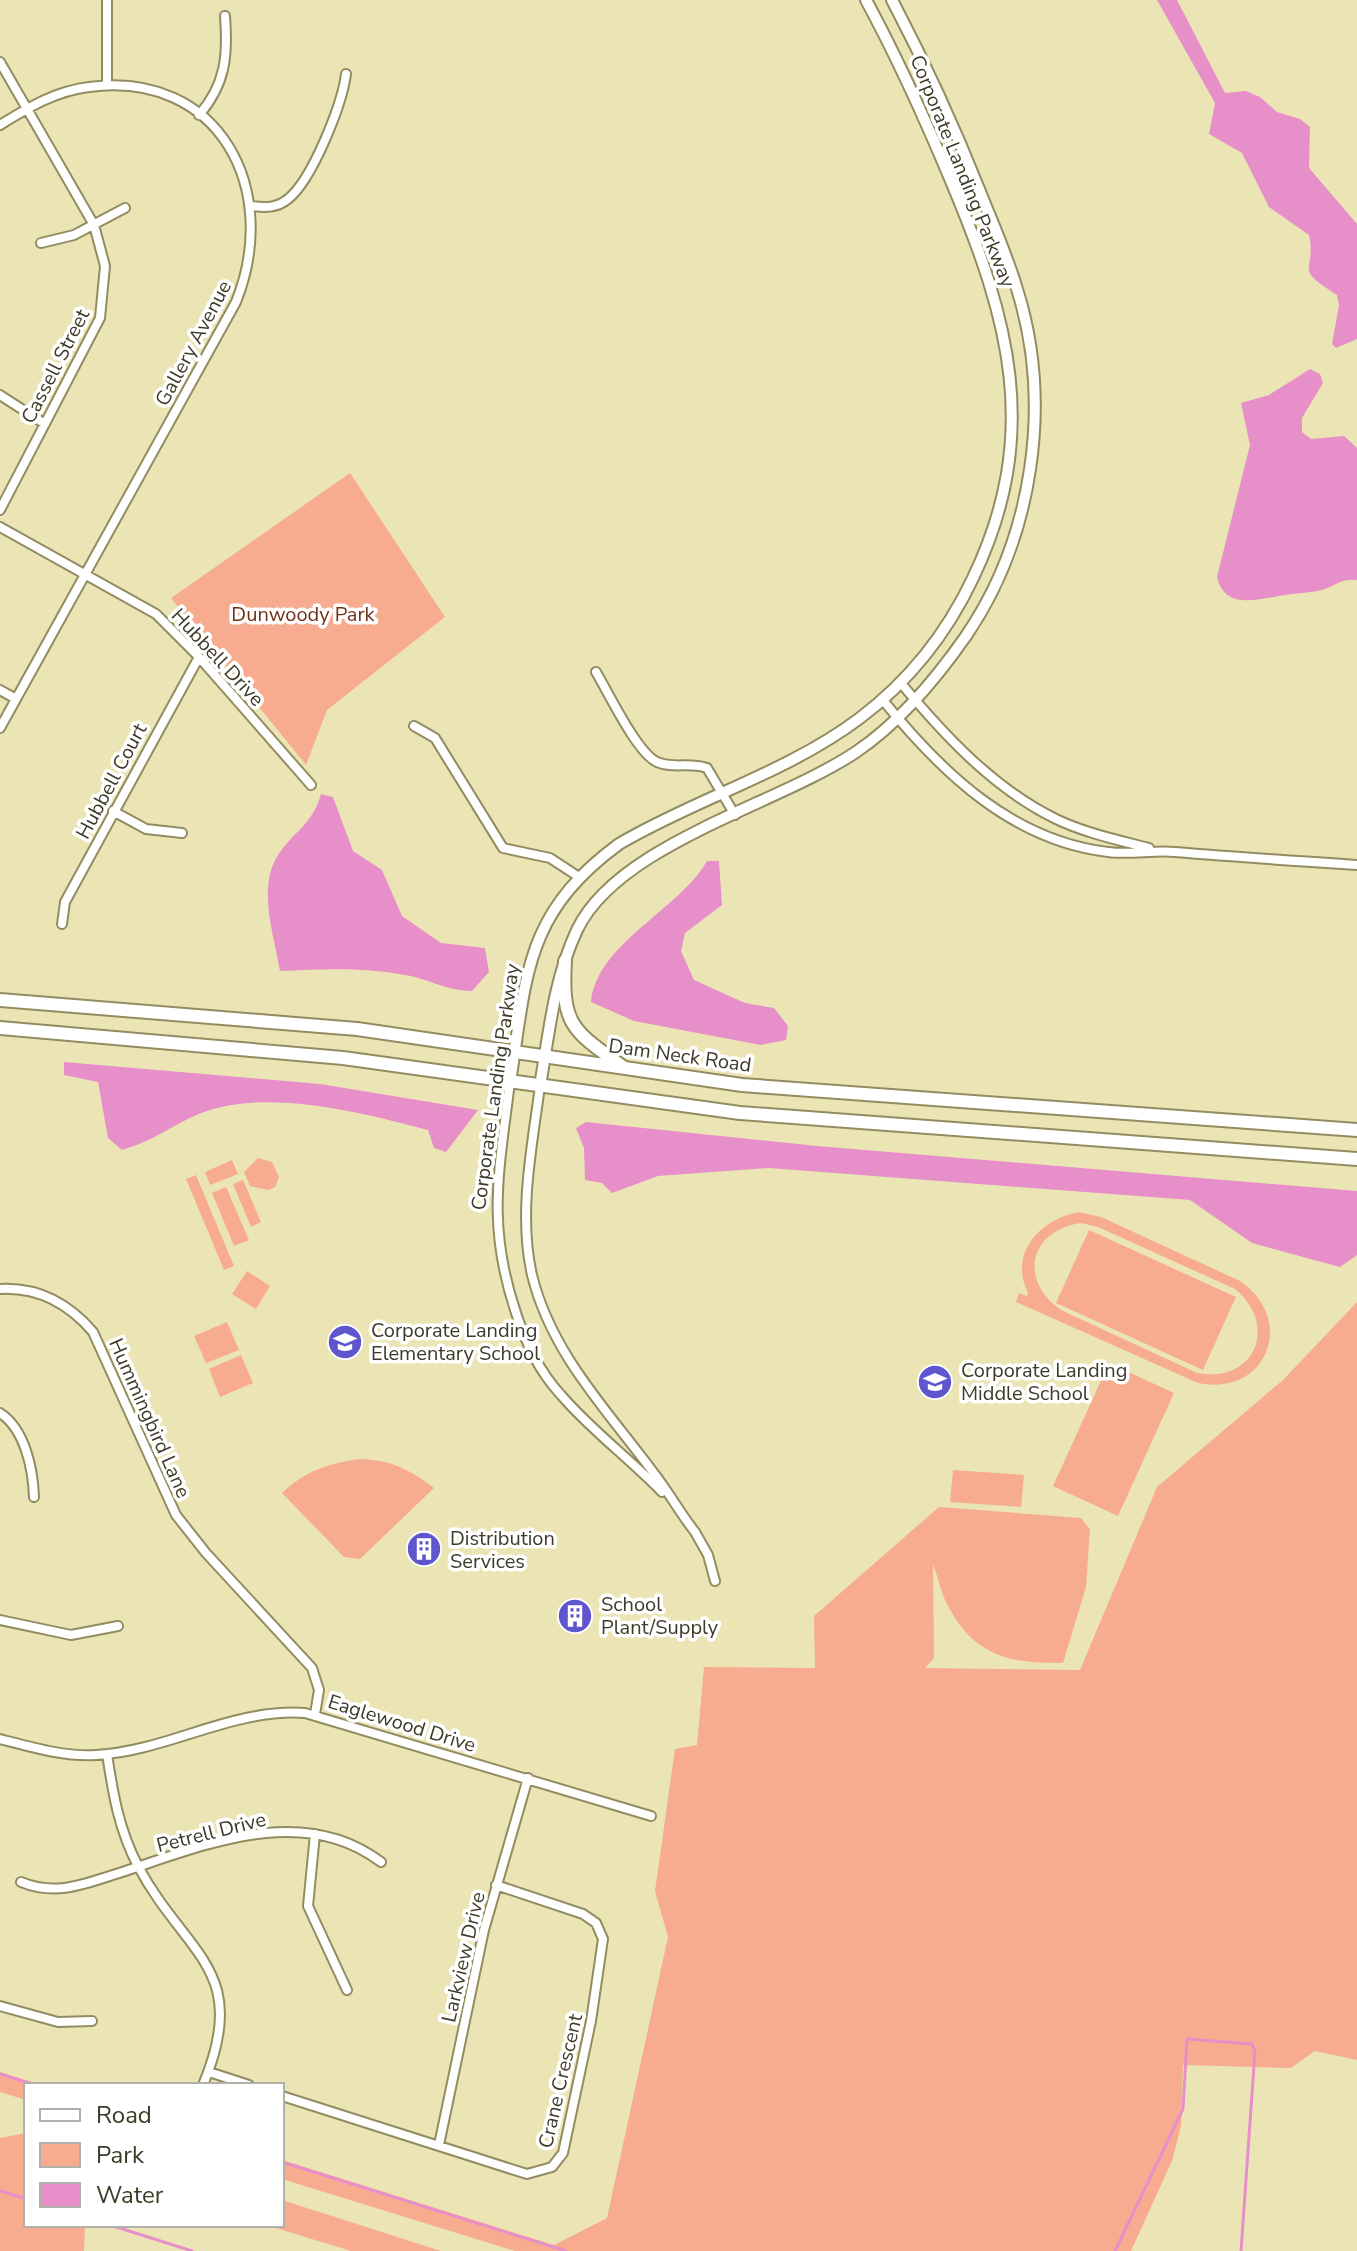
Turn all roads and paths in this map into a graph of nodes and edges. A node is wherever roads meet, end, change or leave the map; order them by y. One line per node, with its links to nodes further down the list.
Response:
1 (107, 0): 7 (street)
2 (866, 0): 10 (street, Corporate Landing Parkway)
3 (892, 0): 8 (street, Corporate Landing Parkway)
4 (225, 16): 11 (street)
5 (0, 62): 9 (street, Cassell Street)
6 (346, 74): 13 (street)
7 (107, 85): 9 (street, Gallery Avenue); 11 (street, Gallery Avenue)
8 (943, 104): 10 (street); 28 (street, Corporate Landing Parkway)
9 (27, 109): 12 (street, Gallery Avenue); 15 (street, Cassell Street)
10 (923, 114): 24 (street, Corporate Landing Parkway)
11 (199, 115): 13 (street, Gallery Avenue)
12 (0, 125)
13 (252, 206): 21 (street, Gallery Avenue)
14 (125, 208): 15 (street)
15 (94, 225): 16 (street); 18 (street, Cassell Street)
16 (41, 243)
17 (0, 395): 18 (street)
18 (45, 424): 19 (street, Cassell Street)
19 (0, 510)
20 (0, 527): 21 (street, Hubbell Drive)
21 (86, 574): 22 (street, Hubbell Drive); 26 (street, Gallery Avenue)
22 (199, 657): 32 (street, Hubbell Drive); 34 (street, Hubbell Court)
23 (596, 672): 33 (street)
24 (900, 682): 27 (street, Corporate Landing Parkway); 28 (street)
25 (0, 690): 26 (street)
26 (16, 699): 31 (street, Gallery Avenue)
27 (882, 699): 29 (street); 33 (street, Corporate Landing Parkway)
28 (915, 700): 29 (street, Corporate Landing Parkway); 37 (street)
29 (897, 717): 35 (street, Corporate Landing Parkway); 37 (street)
30 (414, 726): 39 (street)
31 (0, 728)
32 (311, 785)
33 (722, 794): 35 (street); 39 (street, Corporate Landing Parkway)
34 (113, 811): 36 (street); 40 (street, Hubbell Court)
35 (735, 815): 41 (street, Corporate Landing Parkway)
36 (182, 833)
37 (1162, 851): 38 (street)
38 (1357, 865)
39 (579, 877): 44 (street, Corporate Landing Parkway)
40 (62, 924)
41 (565, 961): 45 (street, Corporate Landing Parkway); 46 (main road)
42 (0, 1000): 44 (main road, Dam Neck Road)
43 (0, 1028): 47 (main road)
44 (515, 1052): 45 (main road, Dam Neck Road); 47 (street, Corporate Landing Parkway)
45 (545, 1057): 46 (main road, Dam Neck Road); 48 (street, Corporate Landing Parkway)
46 (626, 1068): 49 (main road, Dam Neck Road)
47 (510, 1082): 48 (main road); 54 (street, Corporate Landing Parkway)
48 (540, 1086): 50 (main road); 54 (street, Corporate Landing Parkway)
49 (1357, 1130)
50 (1357, 1159)
51 (0, 1289): 58 (street, Hummingbird Lane)
52 (0, 1413): 53 (street)
53 (34, 1497)
54 (676, 1507): 55 (street, Corporate Landing Parkway)
55 (715, 1581)
56 (0, 1620): 57 (street)
57 (118, 1626)
58 (315, 1714): 60 (street, Eaglewood Drive); 61 (street, Eaglewood Drive)
59 (0, 1739): 60 (street, Eaglewood Drive)
60 (107, 1754): 65 (street)
61 (528, 1778): 62 (street, Eaglewood Drive); 67 (street, Larkview Drive)
62 (651, 1816)
63 (315, 1834): 64 (street, Petrell Drive); 65 (street, Petrell Drive); 68 (street)
64 (381, 1862)
65 (138, 1867): 66 (street, Petrell Drive); 71 (street)
66 (21, 1882)
67 (496, 1885): 75 (street, Larkview Drive); 75 (street, Crane Crescent)
68 (347, 1990)
69 (0, 2006): 70 (street)
70 (92, 2021)
71 (209, 2072): 72 (street); 73 (street)
72 (204, 2083)
73 (243, 2083)
74 (284, 2097): 75 (street, Crane Crescent)
75 (439, 2145)

